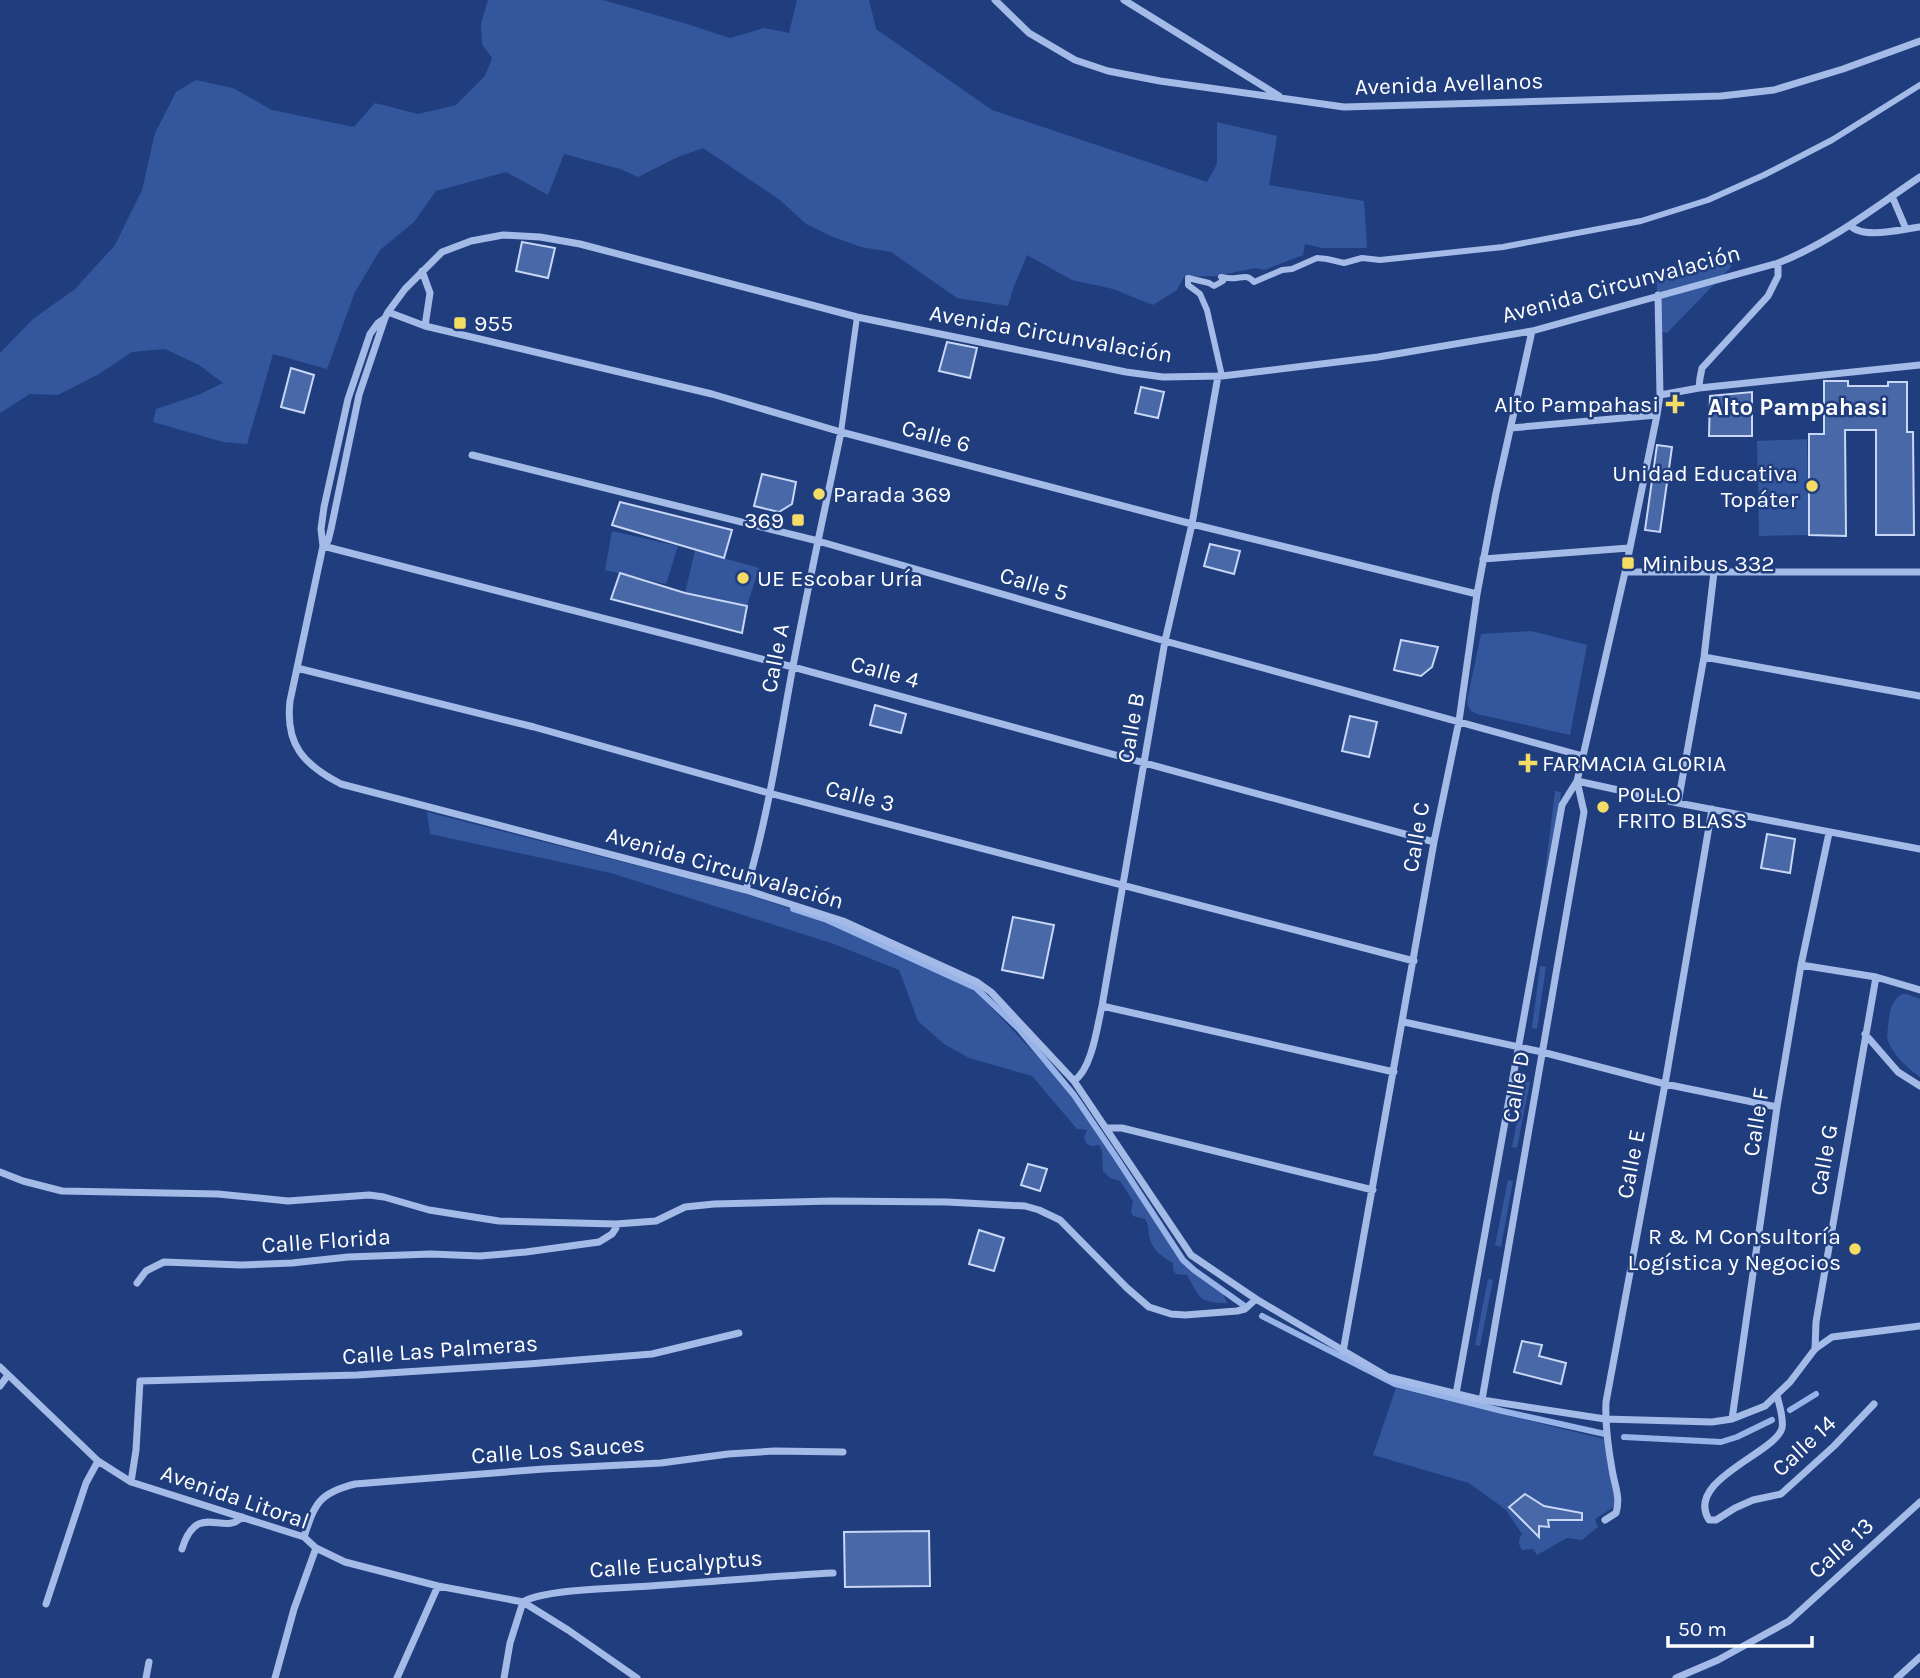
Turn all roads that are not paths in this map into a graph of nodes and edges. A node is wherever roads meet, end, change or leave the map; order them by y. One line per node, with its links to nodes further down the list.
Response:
1 (995, 0): 5 (street, Avenida Avellanos)
2 (1124, 0): 5 (street)
3 (1920, 41): 5 (street, Avenida Avellanos)
4 (1920, 85): 19 (street)
5 (1283, 98)
6 (1920, 177): 7 (street, Avenida Circunvalación)
7 (1892, 196): 8 (street, Avenida Circunvalación); 10 (street)
8 (1850, 225): 10 (street); 11 (street, Avenida Circunvalación)
9 (1920, 227): 10 (street)
10 (1906, 229)
11 (1777, 263): 13 (street, Avenida Circunvalación); 20 (street)
12 (422, 271): 14 (street, Avenida Circunvalación); 15 (street, Avenida Circunvalación); 16 (street)
13 (1658, 295): 17 (street, Avenida Circunvalación); 21 (street, Calle D)
14 (386, 315): 16 (street, Calle 6); 28 (street, Avenida Circunvalación)
15 (857, 317): 19 (street, Avenida Circunvalación); 24 (street)
16 (425, 327): 24 (street, Calle 6)
17 (1532, 331): 19 (street, Avenida Circunvalación); 23 (street, Calle C)
18 (1920, 365): 20 (street)
19 (1220, 376): 26 (street, Calle B)
20 (1699, 388): 21 (street)
21 (1660, 395): 22 (street, Calle D)
22 (1657, 415): 23 (street); 29 (street, Calle D)
23 (1511, 428): 30 (street, Calle C)
24 (841, 432): 26 (street, Calle 6); 27 (street, Calle A)
25 (472, 455): 27 (street, Calle 5)
26 (1192, 524): 34 (street, Calle 6); 35 (street, Calle B)
27 (818, 541): 35 (street, Calle 5); 37 (street, Calle A)
28 (323, 546): 37 (street, Calle 4); 38 (street, Avenida Circunvalación)
29 (1629, 548): 30 (street); 31 (street, Calle D)
30 (1483, 559): 34 (street, Calle C)
31 (1625, 572): 32 (street); 41 (street, Calle D)
32 (1714, 572): 33 (street); 36 (street)
33 (1920, 572)
34 (1477, 594): 40 (street, Calle C)
35 (1165, 641): 40 (street, Calle 5); 42 (street, Calle B)
36 (1704, 657): 39 (street); 45 (street)
37 (793, 667): 42 (street, Calle 4); 44 (street, Calle A)
38 (297, 668): 44 (street, Calle 3); 51 (street, Avenida Circunvalación)
39 (1920, 696)
40 (1458, 721): 41 (street, Calle 5); 48 (street, Calle C)
41 (1583, 756): 43 (street, Calle D)
42 (1144, 763): 48 (street, Calle 4); 50 (street, Calle B)
43 (1577, 780): 45 (street); 59 (street, Calle D); 60 (street, Calle D)
44 (769, 793): 50 (street, Calle 3); 51 (street, Calle A)
45 (1678, 803): 46 (street)
46 (1712, 809): 47 (street); 63 (street, Calle E)
47 (1829, 833): 49 (street); 53 (street, Calle F)
48 (1434, 842): 52 (street, Calle C)
49 (1920, 849)
50 (1124, 884): 52 (street, Calle 3); 56 (street, Calle B)
51 (746, 890): 62 (street, Avenida Circunvalación)
52 (1414, 961): 57 (street, Calle C)
53 (1801, 965): 54 (street); 65 (street, Calle F)
54 (1876, 977): 55 (street); 58 (street, Calle G)
55 (1920, 990)
56 (1102, 1006): 61 (street); 62 (street, Calle B)
57 (1404, 1022): 59 (street); 61 (street, Calle C)
58 (1865, 1034): 64 (street); 74 (street, Calle G)
59 (1520, 1047): 60 (street); 79 (street, Calle D)
60 (1542, 1052): 63 (street); 81 (street, Calle D)
61 (1394, 1072): 68 (street, Calle C)
62 (1074, 1081): 66 (street, Avenida Circunvalación)
63 (1665, 1084): 65 (street); 83 (street, Calle E)
64 (1920, 1086)
65 (1777, 1107): 84 (street, Calle F)
66 (1106, 1128): 68 (street); 71 (street, Avenida Circunvalación)
67 (0, 1172): 69 (street)
68 (1373, 1190): 75 (street, Calle C)
69 (616, 1224): 70 (street, Calle Florida); 71 (street)
70 (137, 1283)
71 (1256, 1299): 75 (street, Avenida Circunvalación)
72 (1920, 1326): 74 (street)
73 (739, 1334): 87 (street, Calle Las Palmeras)
74 (1815, 1349): 80 (street, Avenida Circunvalación)
75 (1343, 1352): 79 (street, Avenida Circunvalación)
76 (0, 1367): 77 (street, Avenida Litoral)
77 (8, 1375): 78 (street); 86 (street, Avenida Litoral)
78 (0, 1386)
79 (1456, 1394): 81 (street, Avenida Circunvalación)
80 (1777, 1395): 82 (street, Calle 14); 84 (street, Avenida Circunvalación)
81 (1482, 1400): 83 (street, Avenida Circunvalación)
82 (1874, 1404)
83 (1605, 1419): 84 (street, Avenida Circunvalación); 90 (street, Calle E)
84 (1732, 1419)
85 (844, 1451): 91 (street, Calle Los Sauces)
86 (98, 1461): 87 (street, Avenida Litoral); 97 (street)
87 (131, 1482): 89 (street, Avenida Litoral)
88 (1920, 1502): 105 (street, Calle 13)
89 (242, 1517): 91 (street, Avenida Litoral); 93 (street)
90 (1605, 1520)
91 (303, 1537): 92 (street, Avenida Litoral)
92 (316, 1548): 95 (street, Avenida Litoral); 101 (street)
93 (182, 1549)
94 (833, 1573): 96 (street, Calle Eucalyptus)
95 (438, 1586): 96 (street, Avenida Litoral); 102 (street)
96 (523, 1602): 103 (street); 104 (street, Avenida Litoral)
97 (46, 1604)
98 (1920, 1657): 106 (street)
99 (149, 1662): 100 (street)
100 (146, 1678)
101 (275, 1678)
102 (397, 1678)
103 (504, 1678)
104 (637, 1678)
105 (1676, 1678)
106 (1897, 1678)

